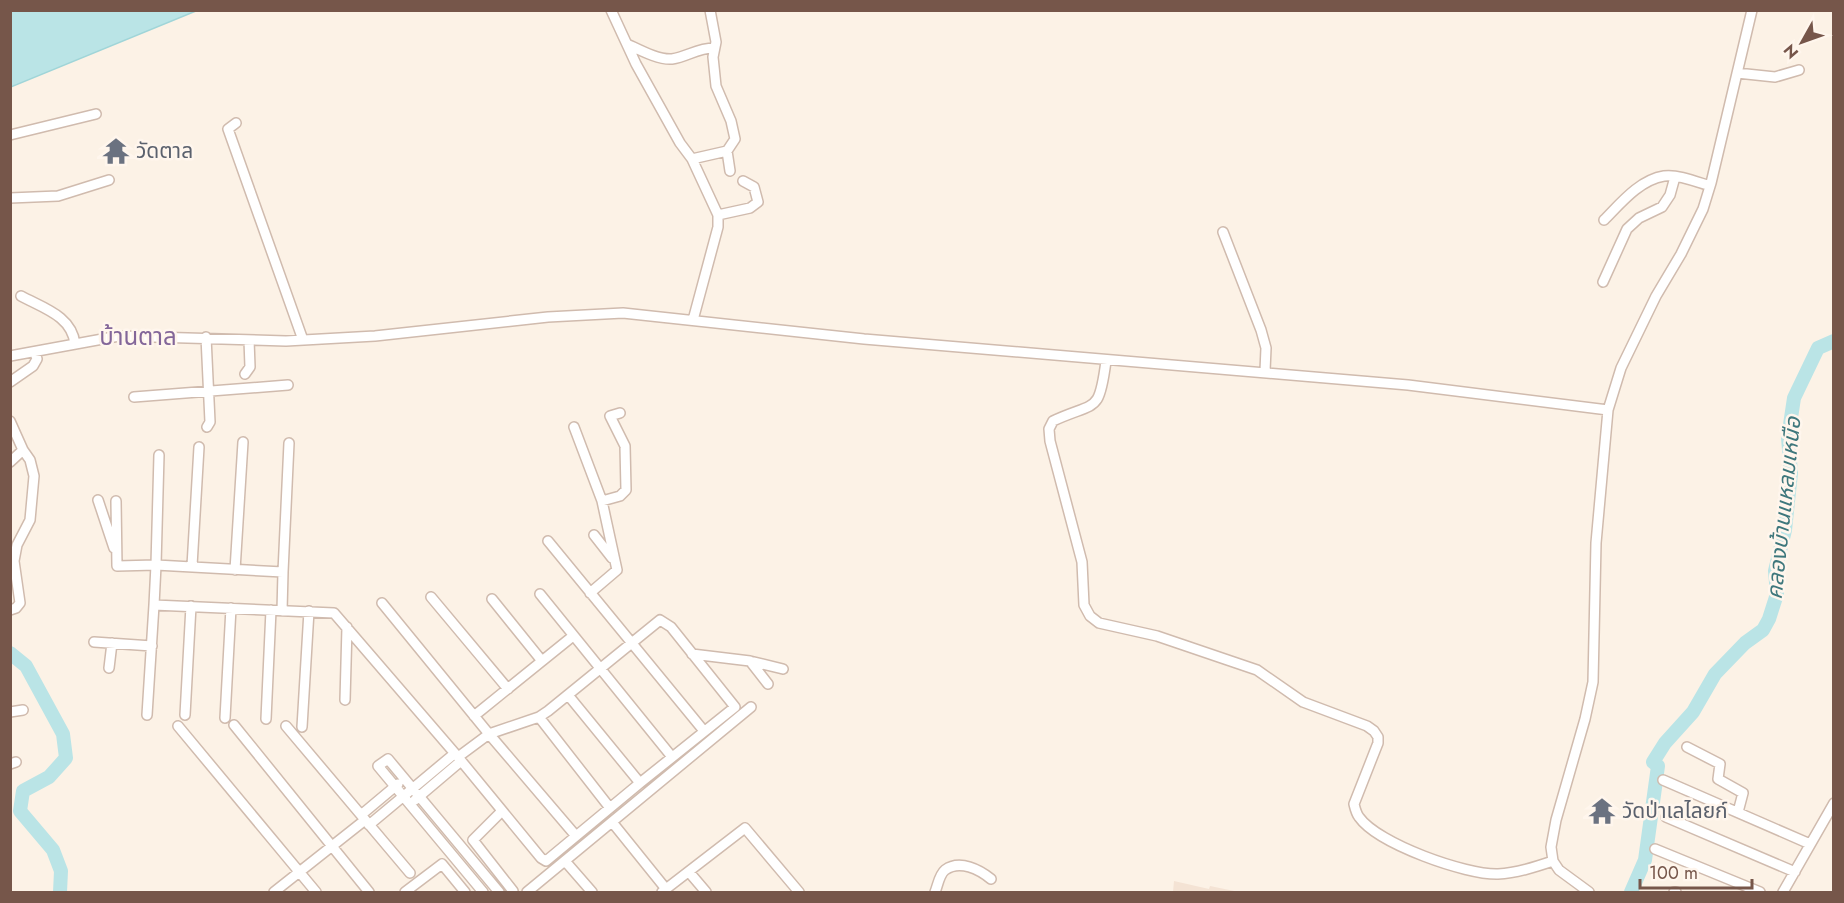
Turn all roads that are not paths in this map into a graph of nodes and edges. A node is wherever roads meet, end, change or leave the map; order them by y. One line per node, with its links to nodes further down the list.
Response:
1 (710, 10): 5 (street)
2 (1752, 10): 7 (street)
3 (612, 11): 4 (street)
4 (627, 44): 5 (street); 12 (street)
5 (714, 48): 11 (street)
6 (1799, 70): 7 (street)
7 (1737, 73): 17 (street)
8 (96, 114): 10 (street)
9 (236, 123): 27 (street)
10 (10, 135)
11 (727, 151): 12 (street); 13 (street)
12 (692, 159): 19 (street)
13 (730, 171)
14 (1675, 177): 17 (street); 20 (street); 22 (street)
15 (110, 180): 18 (street)
16 (743, 181): 19 (street)
17 (1710, 186): 38 (street)
18 (10, 198)
19 (718, 215): 24 (street)
20 (1604, 220)
21 (1223, 232): 32 (street)
22 (1603, 282)
23 (21, 296): 28 (street)
24 (693, 320): 27 (street); 31 (street)
25 (206, 337): 26 (street); 28 (street); 36 (street)
26 (249, 340): 27 (street); 33 (street)
27 (303, 340)
28 (75, 344): 29 (street)
29 (35, 353): 30 (street); 34 (street)
30 (10, 356)
31 (1106, 360): 32 (street); 126 (street)
32 (1266, 371): 38 (street)
33 (245, 374)
34 (10, 382)
35 (288, 385): 36 (street)
36 (210, 391): 37 (street); 41 (street)
37 (135, 398)
38 (1608, 410): 126 (street)
39 (620, 413): 51 (street)
40 (10, 421): 46 (street)
41 (207, 427)
42 (574, 427): 51 (street)
43 (243, 442): 58 (street)
44 (289, 443): 59 (street)
45 (199, 447): 57 (street)
46 (23, 450): 48 (street); 68 (street)
47 (159, 455): 56 (street)
48 (10, 462)
49 (98, 500): 54 (street)
50 (116, 501): 54 (street)
51 (602, 501): 55 (street)
52 (594, 535): 55 (street)
53 (548, 541): 60 (street)
54 (117, 556): 56 (street)
55 (615, 562): 60 (street)
56 (156, 565): 57 (street); 65 (street)
57 (192, 566): 58 (street)
58 (235, 570): 59 (street)
59 (283, 572): 70 (street)
60 (590, 593): 76 (street)
61 (540, 594): 73 (street)
62 (431, 597): 85 (street)
63 (492, 599): 79 (street)
64 (382, 603): 93 (street)
65 (154, 605): 66 (street); 77 (street)
66 (191, 606): 67 (street); 92 (street)
67 (231, 608): 69 (street); 95 (street)
68 (10, 610)
69 (271, 610): 70 (street); 96 (street)
70 (282, 611): 71 (street)
71 (309, 612): 72 (street); 100 (street)
72 (347, 627): 87 (street); 104 (street)
73 (573, 636): 79 (street); 82 (street)
74 (94, 642): 75 (street)
75 (112, 643): 77 (street); 81 (street)
76 (631, 643): 78 (street); 82 (street); 101 (street)
77 (152, 646): 91 (street)
78 (692, 654): 80 (street); 101 (street)
79 (542, 661): 85 (street)
80 (750, 662): 83 (street); 84 (street)
81 (109, 668)
82 (600, 669): 86 (street); 105 (street)
83 (783, 669)
84 (768, 684)
85 (508, 689): 93 (street)
86 (568, 695): 94 (street); 108 (street)
87 (345, 700)
88 (751, 707): 118 (street)
89 (23, 710): 90 (street)
90 (10, 712)
91 (147, 715)
92 (185, 715)
93 (474, 716): 102 (street)
94 (539, 717): 102 (street); 113 (street)
95 (225, 718)
96 (266, 719)
97 (234, 725): 121 (street)
98 (178, 726): 127 (street)
99 (286, 726): 117 (street)
100 (302, 727)
101 (704, 731): 105 (street)
102 (489, 734): 104 (street); 119 (street)
103 (1687, 747): 115 (street)
104 (458, 757): 110 (street); 114 (street)
105 (672, 757): 108 (street)
106 (404, 779): 109 (street); 109 (street); 110 (street)
107 (1663, 780): 115 (street)
108 (640, 783): 113 (street)
109 (395, 787): 111 (street); 117 (street)
110 (416, 793): 111 (street); 122 (street)
111 (407, 801): 117 (street); 124 (street)
112 (1833, 802): 120 (street)
113 (610, 808): 119 (street)
114 (502, 812): 119 (street); 132 (street)
115 (1738, 812): 120 (street)
116 (1666, 817): 129 (street)
117 (365, 820): 121 (street); 130 (street)
118 (612, 822): 125 (street); 133 (street)
119 (576, 836)
120 (1810, 844): 129 (street)
121 (331, 846): 127 (street); 136 (street)
122 (463, 848): 124 (street); 140 (street)
123 (1656, 849): 147 (street)
124 (452, 855): 139 (street)
125 (565, 861): 141 (street); 142 (street)
126 (1553, 861): 146 (street)
127 (299, 872): 134 (street); 135 (street)
128 (689, 872): 133 (street); 143 (street); 144 (street)
129 (1795, 872): 148 (street)
130 (410, 873)
131 (991, 879): 145 (street)
132 (513, 891)
133 (664, 891)
134 (274, 892)
135 (316, 892)
136 (369, 892)
137 (406, 892): 138 (street)
138 (465, 892)
139 (483, 892)
140 (499, 892)
141 (527, 892)
142 (592, 892)
143 (706, 892)
144 (799, 892)
145 (935, 892)
146 (1589, 892)
147 (1760, 892)
148 (1783, 892)

